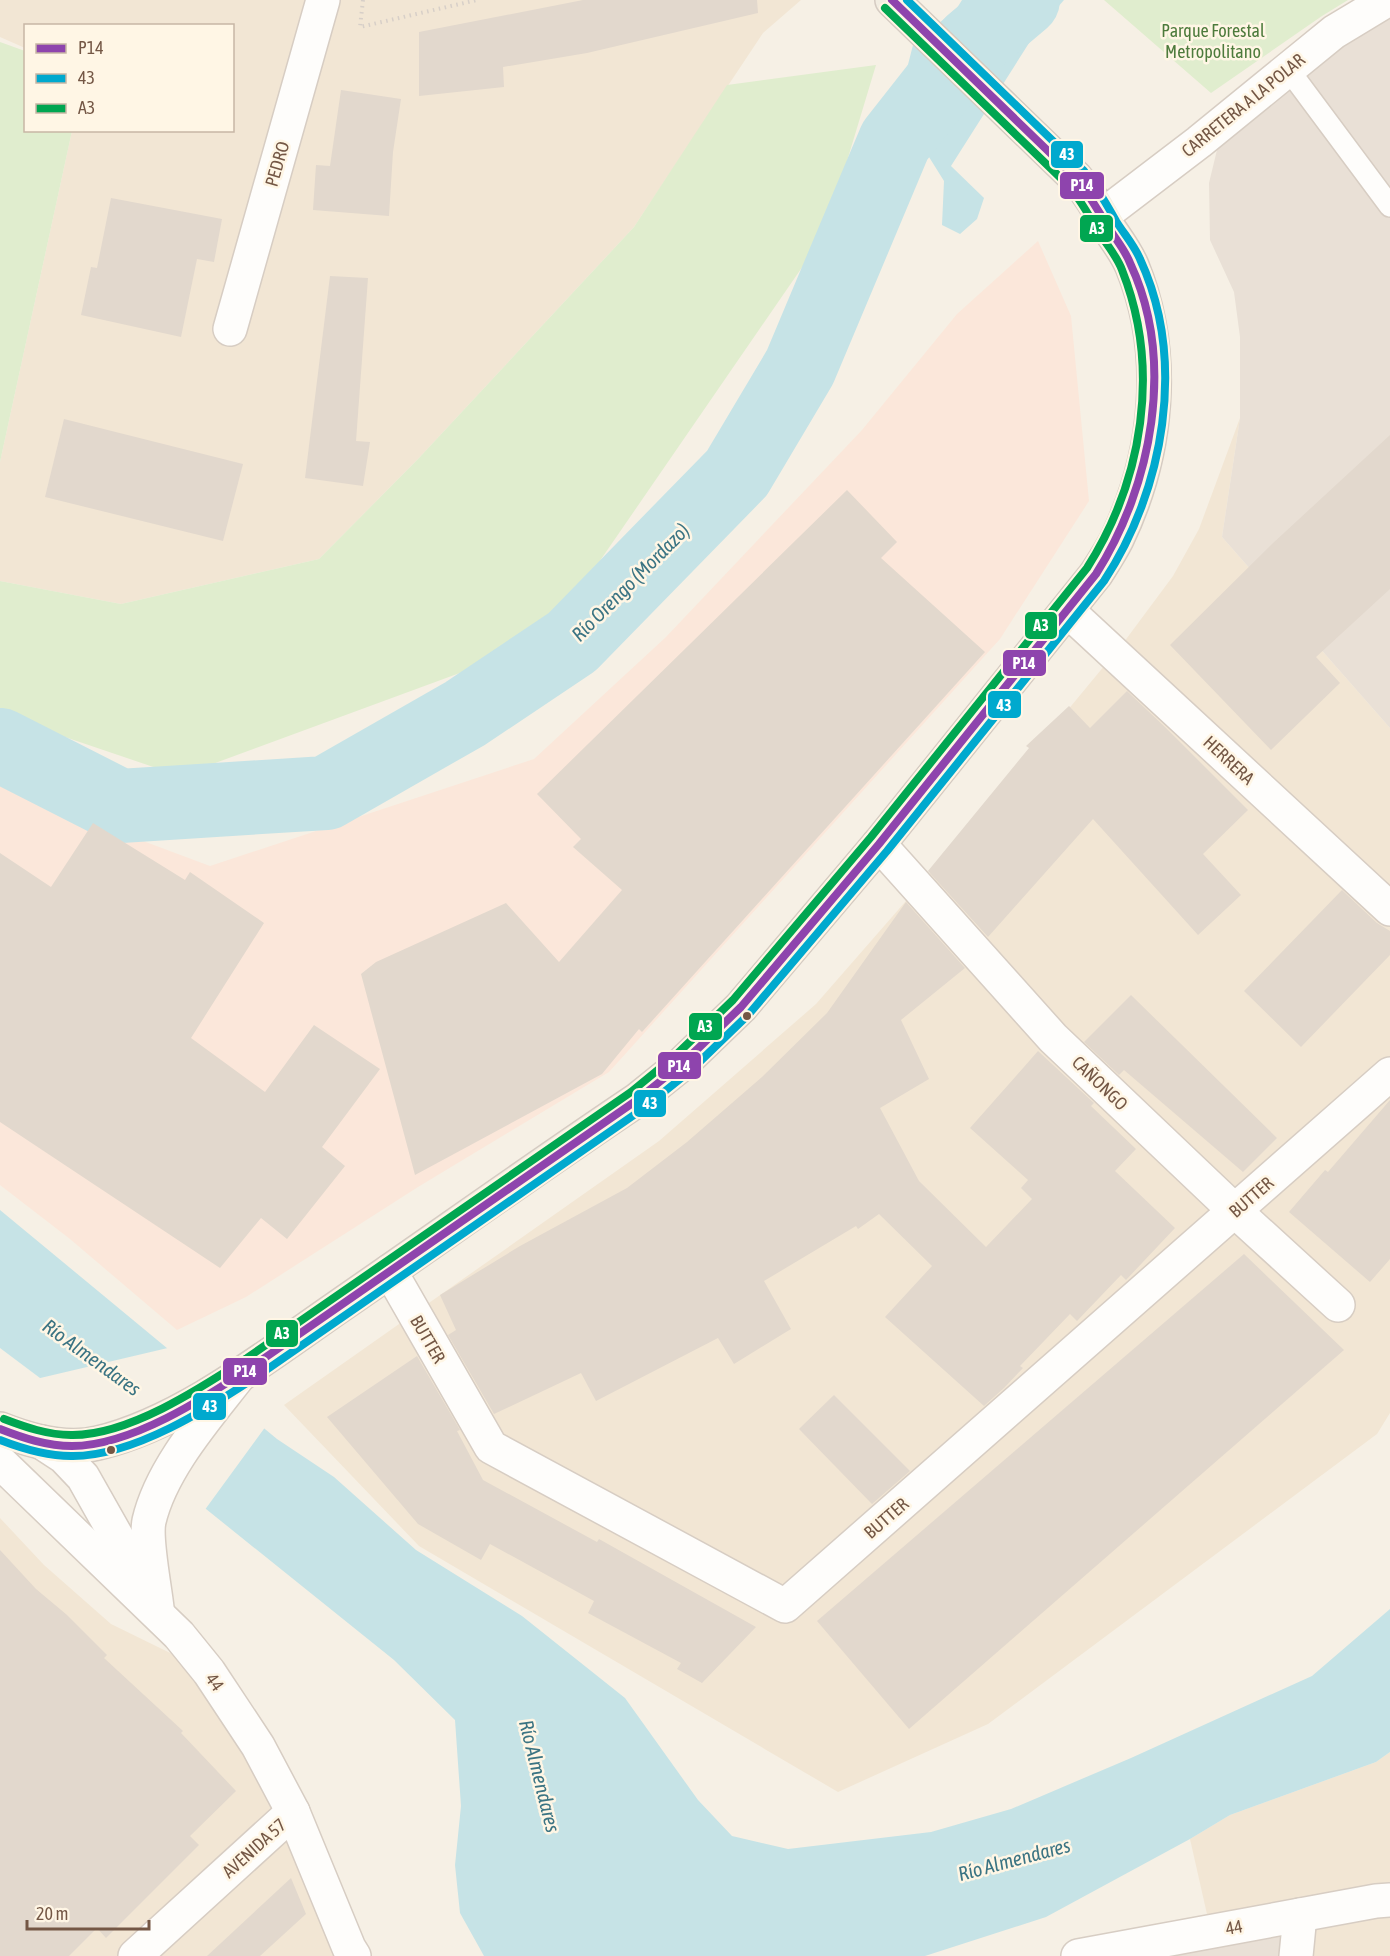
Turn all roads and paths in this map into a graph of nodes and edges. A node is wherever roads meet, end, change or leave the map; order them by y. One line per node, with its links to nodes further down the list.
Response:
1 (323, 0): 9 (street, PEDRO)
2 (363, 0): 3 (path)
3 (477, 0)
4 (891, 0): 8 (main road)
5 (1387, 0): 6 (street, CARRETERA A LA POLAR)
6 (1288, 69): 7 (lane); 8 (street, CARRETERA A LA POLAR)
7 (1390, 207)
8 (1102, 216): 10 (main road)
9 (230, 329)
10 (1068, 611): 11 (main road); 12 (street, HERRERA)
11 (879, 844): 14 (street, CAÑONGO); 15 (main road)
12 (1390, 909)
13 (1390, 1074): 14 (street, BUTTER)
14 (1235, 1211): 15 (street, BUTTER); 16 (street, CAÑONGO)
15 (390, 1271): 17 (main road)
16 (1338, 1305)
17 (238, 1377): 21 (main road); 23 (street)
18 (0, 1429): 19 (main road)
19 (41, 1442): 21 (main road); 21 (street)
20 (0, 1462): 22 (street, 44)
21 (88, 1467): 22 (street); 23 (street)
22 (91, 1549): 24 (street, 44)
23 (157, 1608): 24 (street)
24 (179, 1635): 25 (street, 44)
25 (293, 1812): 28 (street, AVENIDA 57); 29 (street, 44)
26 (1390, 1900): 27 (street, 44)
27 (1300, 1915): 30 (street, 44); 31 (street)
28 (135, 1956)
29 (354, 1956)
30 (1078, 1956)
31 (1296, 1956)

